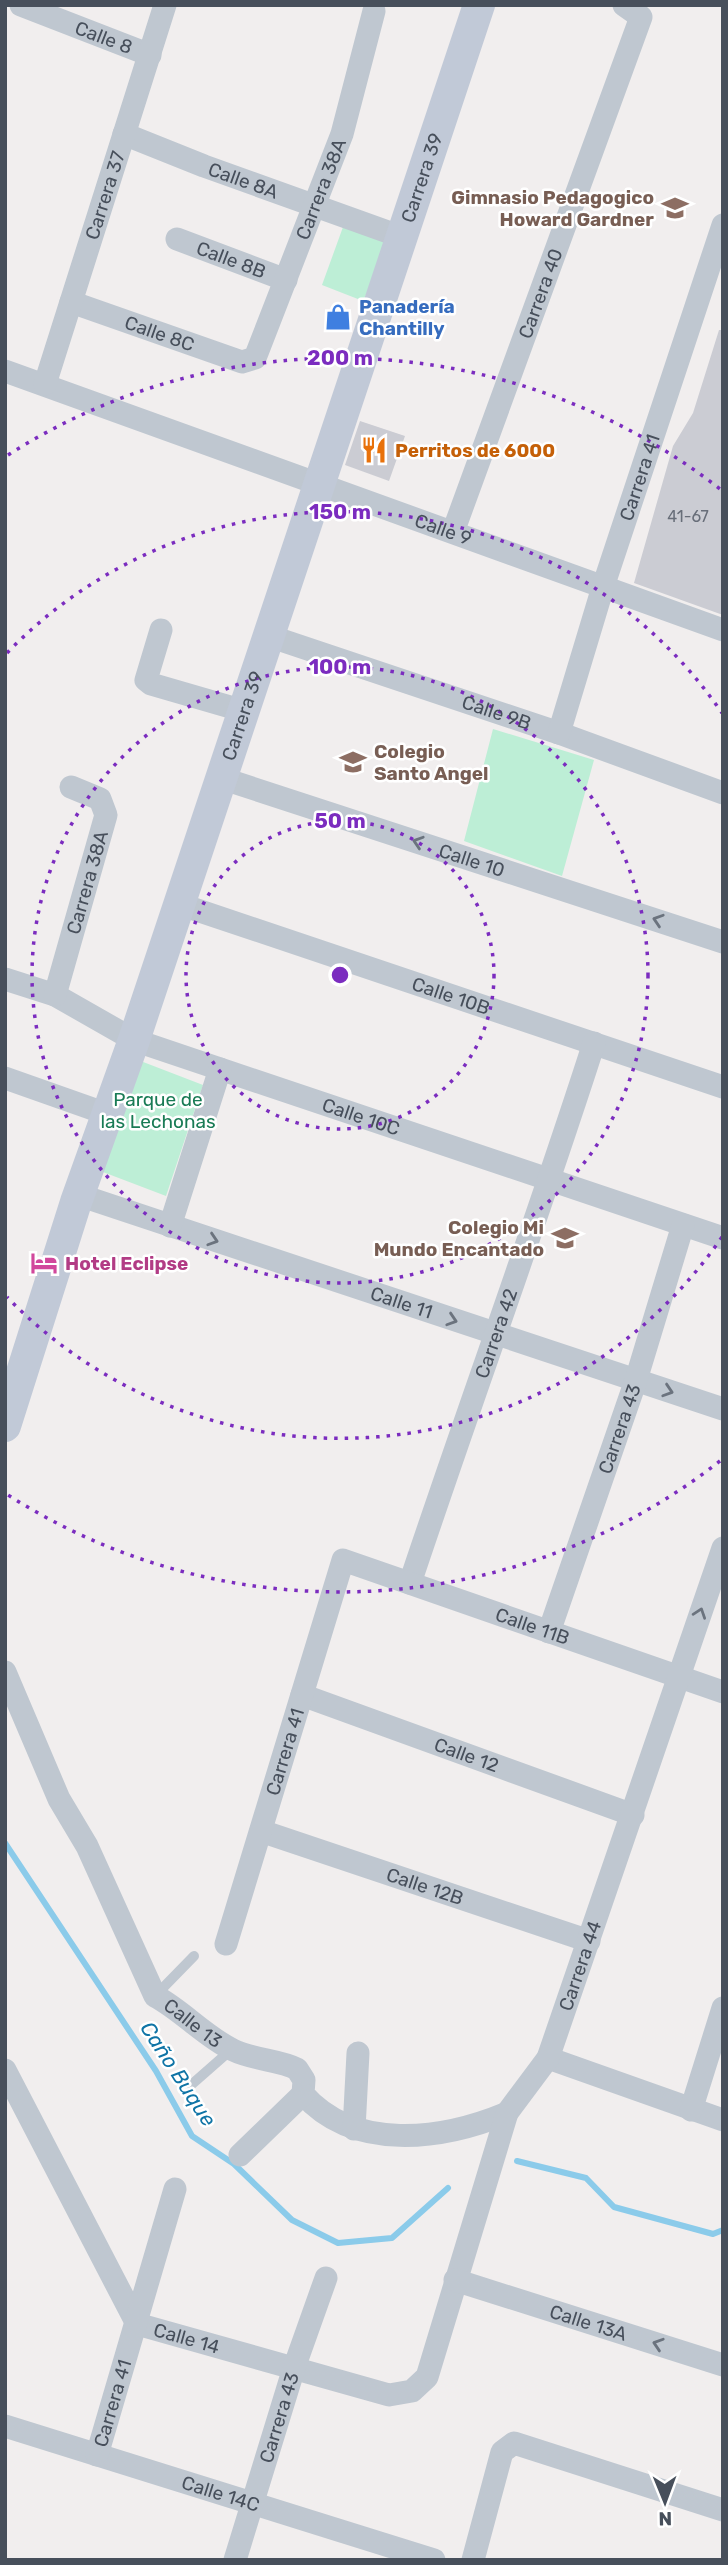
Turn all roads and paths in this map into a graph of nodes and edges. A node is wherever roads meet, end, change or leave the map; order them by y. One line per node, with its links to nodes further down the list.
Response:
1 (21, 5): 6 (street, Calle 8)
2 (165, 5): 6 (street, Carrera 37)
3 (479, 5): 10 (street, Carrera 39)
4 (374, 11): 8 (street, Carrera 38A)
5 (632, 11): 19 (street, Carrera 40)
6 (150, 55): 7 (street, Carrera 37)
7 (124, 134): 8 (street, Calle 8A); 14 (street, Carrera 37)
8 (316, 208): 10 (street, Calle 8A); 13 (street, Carrera 38A)
9 (723, 225): 12 (street, Carrera 41)
10 (402, 237): 18 (street, Carrera 39)
11 (177, 239): 13 (street, Calle 8B)
12 (716, 276): 20 (street, Carrera 41)
13 (286, 280): 15 (street, Carrera 38A)
14 (71, 302): 15 (street, Calle 8C); 17 (street, Carrera 37)
15 (250, 361)
16 (5, 371): 17 (street, Calle 9)
17 (45, 384): 18 (street, Calle 9)
18 (319, 484): 19 (street, Calle 9); 23 (street, Carrera 39)
19 (453, 533): 20 (street, Calle 9)
20 (603, 587): 22 (street, Calle 9); 25 (street, Carrera 41)
21 (161, 630): 24 (street)
22 (723, 630)
23 (269, 636): 24 (street, Carrera 39); 25 (street, Calle 9B)
24 (244, 711): 26 (street, Carrera 39)
25 (559, 733): 28 (street, Calle 9B)
26 (221, 778): 29 (street, Carrera 39); 30 (street, Calle 10, one-way to 26)
27 (71, 787): 32 (street, Carrera 38A)
28 (723, 793)
29 (179, 904): 33 (street, Carrera 39); 34 (street, Calle 10B)
30 (723, 942)
31 (5, 979): 32 (street, Calle 10C)
32 (55, 995): 33 (street, Calle 10C)
33 (134, 1040): 35 (street, Calle 10C); 38 (street, Carrera 39)
34 (594, 1043): 37 (street, Calle 10B); 39 (street, Carrera 42)
35 (220, 1069): 39 (street, Calle 10C); 42 (street)
36 (5, 1078): 38 (street)
37 (723, 1087)
38 (107, 1114): 40 (street, Carrera 39)
39 (550, 1180): 41 (street, Calle 10C); 44 (street, Carrera 42)
40 (79, 1195): 42 (street, Calle 11); 47 (street, Carrera 39)
41 (683, 1225): 43 (street, Calle 10C); 45 (street, Carrera 43)
42 (170, 1226): 44 (street, Calle 11, one-way to 44)
43 (723, 1238)
44 (494, 1333): 45 (street, Calle 11); 50 (street, Carrera 42)
45 (636, 1380): 46 (street, Calle 11, one-way to 46); 51 (street, Carrera 43)
46 (723, 1409)
47 (5, 1426)
48 (723, 1548): 53 (street, Carrera 44, one-way to 48)
49 (343, 1560): 50 (street, Calle 11B); 55 (street, Carrera 41)
50 (410, 1583): 51 (street, Calle 11B)
51 (549, 1632): 53 (street, Calle 11B)
52 (5, 1672): 61 (street, Calle 13)
53 (678, 1677): 54 (street, Calle 11B); 56 (street, Carrera 44)
54 (723, 1692)
55 (302, 1695): 56 (street, Calle 12); 57 (street, Carrera 41)
56 (633, 1815): 58 (street, Carrera 44)
57 (261, 1831): 58 (street, Calle 12B); 59 (street, Carrera 41)
58 (589, 1941): 65 (street, Carrera 44)
59 (226, 1944)
60 (194, 1956): 61 (lane)
61 (155, 1996): 63 (street, Calle 13)
62 (723, 2008): 69 (street)
63 (232, 2049): 67 (lane); 68 (street, Calle 13)
64 (358, 2053): 72 (street)
65 (548, 2058): 69 (street); 70 (street, Carrera 44)
66 (5, 2070): 77 (street, Calle 14)
67 (191, 2085)
68 (303, 2094): 72 (street, Calle 13); 73 (street)
69 (691, 2110): 71 (street)
70 (507, 2113): 72 (street, Calle 13); 76 (street, Carrera 44)
71 (723, 2120)
72 (354, 2129)
73 (240, 2155)
74 (175, 2189): 77 (street, Carrera 41)
75 (326, 2278): 79 (street, Carrera 43)
76 (454, 2280): 78 (street, Calle 13A, one-way to 76); 80 (street, Carrera 44)
77 (137, 2324): 79 (street, Calle 14); 82 (street, Carrera 41)
78 (723, 2365)
79 (294, 2368): 80 (street, Calle 14); 83 (street, Carrera 43)
80 (427, 2377)
81 (5, 2426): 82 (street, Calle 14C)
82 (97, 2455): 83 (street, Calle 14C)
83 (252, 2503): 85 (street, Carrera 43); 86 (street, Calle 14C)
84 (723, 2511): 87 (street)
85 (235, 2560)
86 (434, 2560)
87 (473, 2560)

